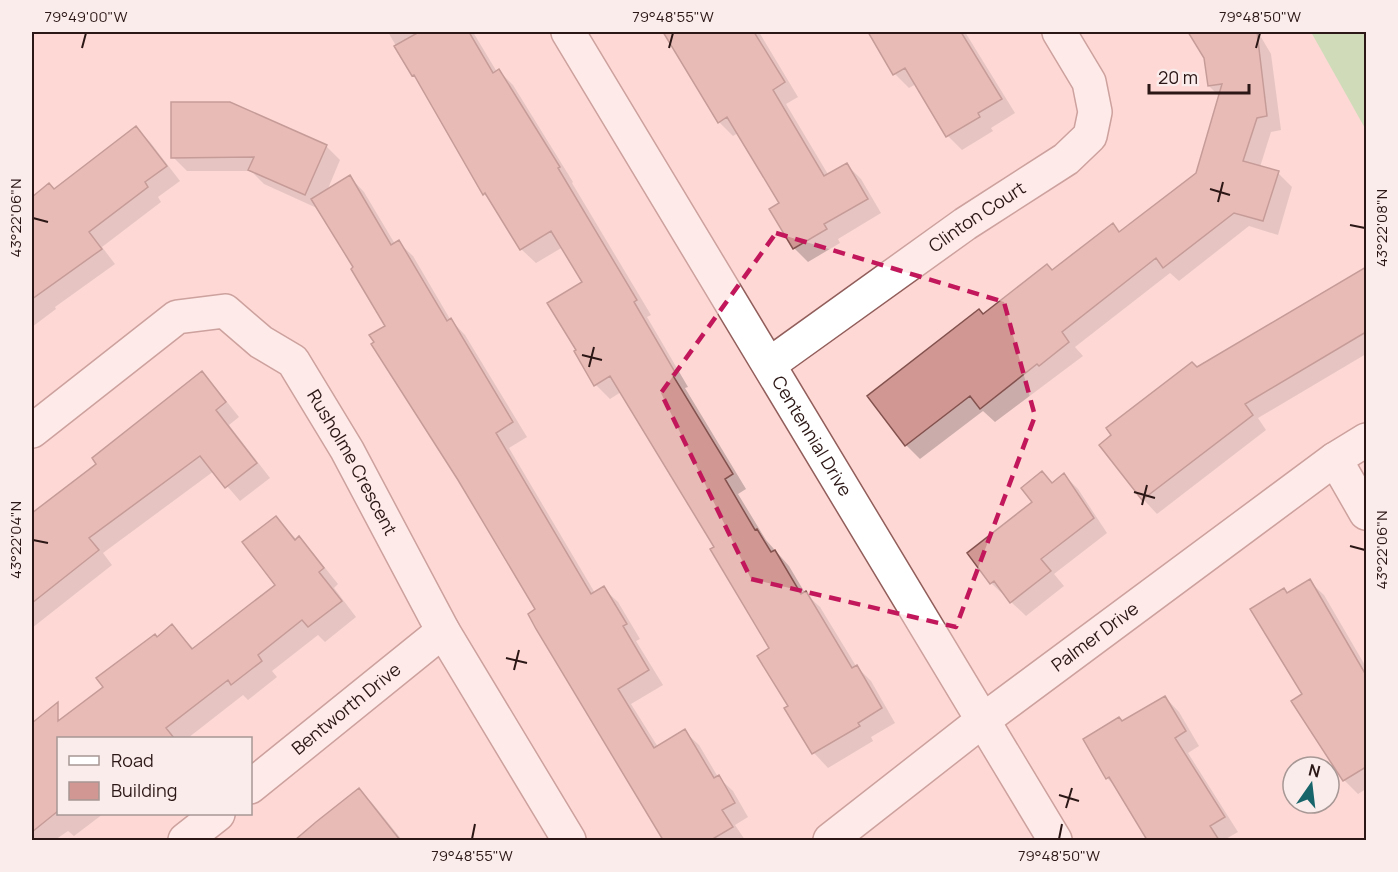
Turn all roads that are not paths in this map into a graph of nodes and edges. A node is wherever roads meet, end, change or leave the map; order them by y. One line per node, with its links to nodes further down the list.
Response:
1 (568, 32): 3 (street, Centennial Drive)
2 (1059, 32): 3 (street, Clinton Court)
3 (770, 364): 9 (street, Centennial Drive)
4 (32, 431): 8 (street, Rusholme Crescent)
5 (1366, 440): 6 (street, Palmer Drive)
6 (1335, 459): 7 (street); 9 (street, Palmer Drive)
7 (1366, 513)
8 (443, 631): 10 (street, Bentworth Drive); 13 (street, Rusholme Crescent)
9 (982, 721): 14 (street, Palmer Drive); 15 (street, Centennial Drive)
10 (252, 785)
11 (216, 815): 12 (street)
12 (185, 840)
13 (569, 840)
14 (830, 840)
15 (1055, 840)

